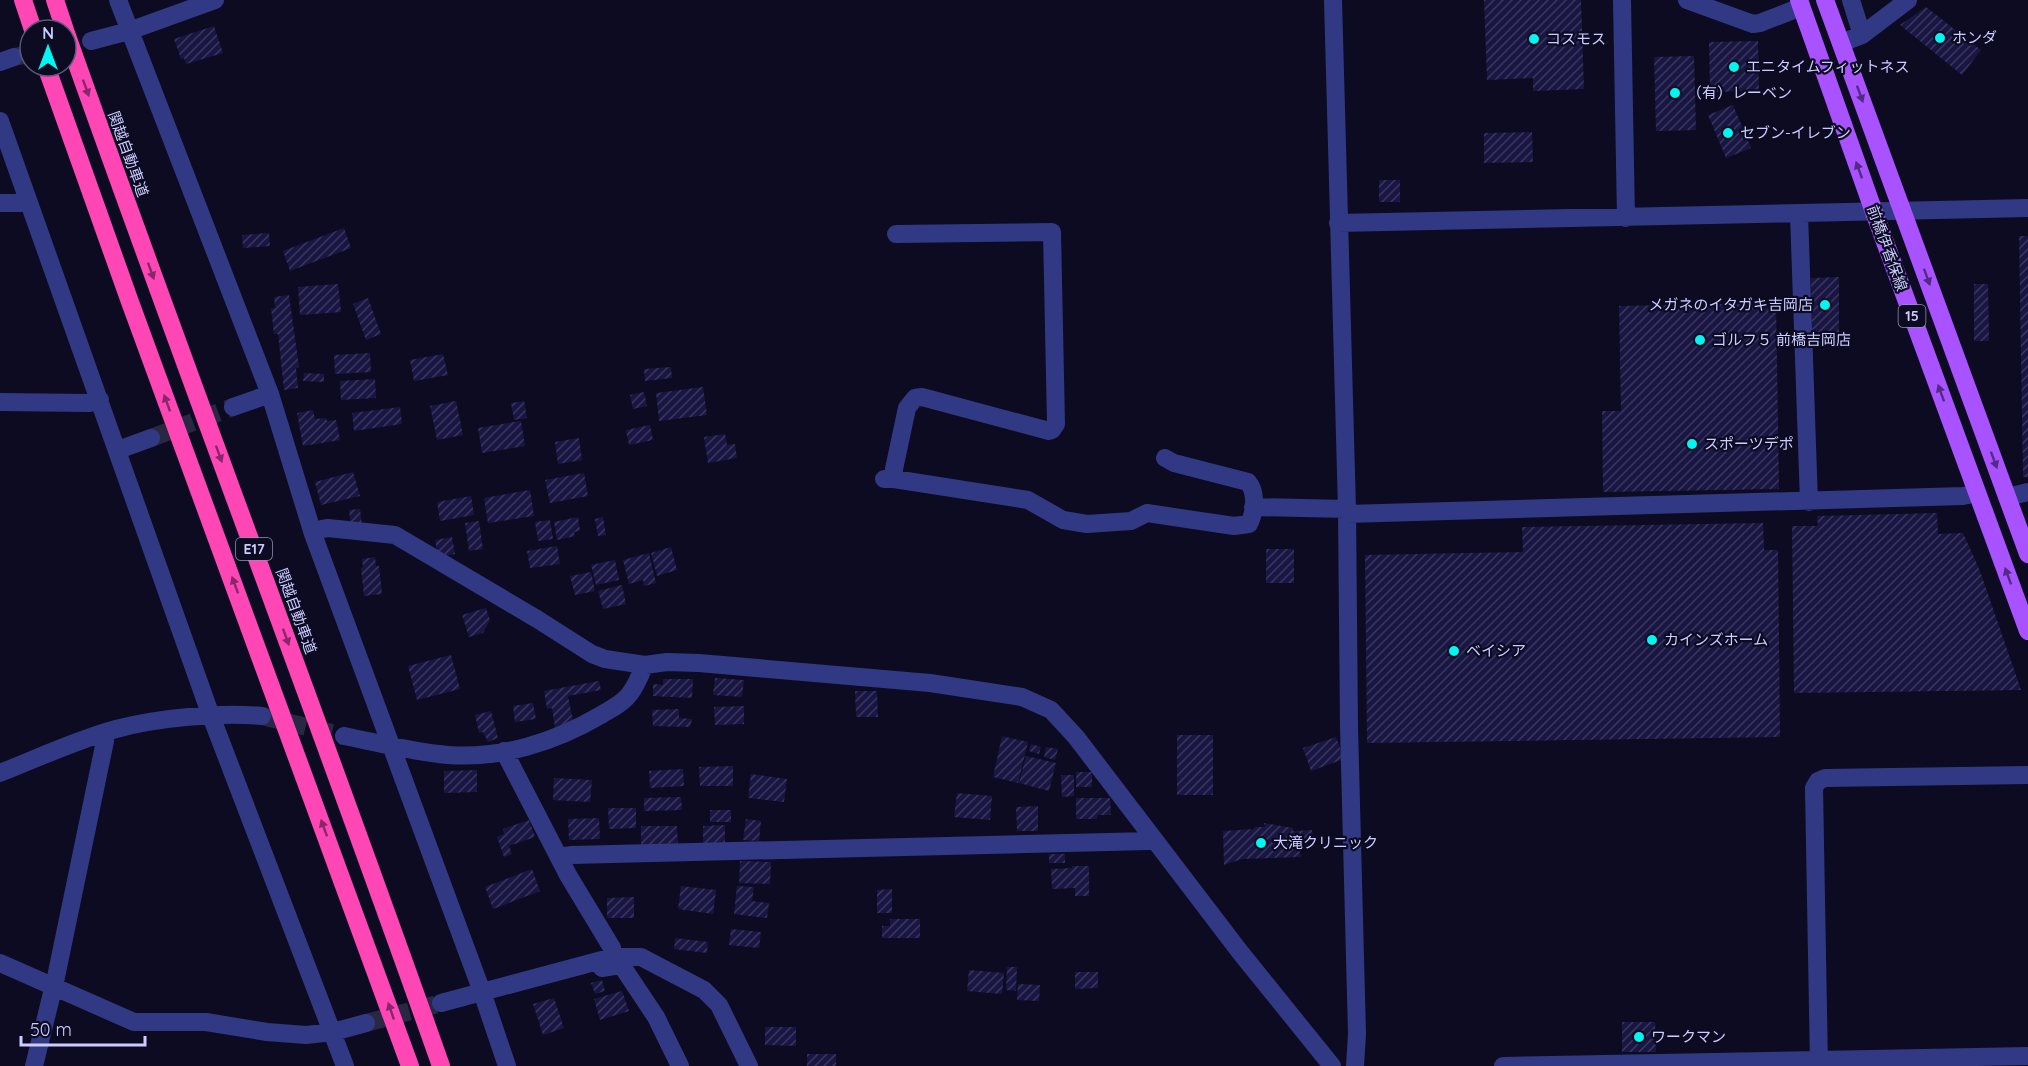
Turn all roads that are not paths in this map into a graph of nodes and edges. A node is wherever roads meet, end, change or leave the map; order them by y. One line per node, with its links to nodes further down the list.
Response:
1 (23, 0): 12 (highway)
2 (54, 0): 13 (highway, 関越自動車道 / E17)
3 (118, 0): 14 (street)
4 (215, 0): 14 (street)
5 (1333, 0): 28 (street)
6 (1622, 0): 27 (street)
7 (1687, 0): 11 (street)
8 (1825, 0): 17 (main road, 前橋伊香保線 / 15)
9 (1851, 0): 15 (street)
10 (1908, 0): 15 (street)
11 (1800, 3): 24 (main road, 前橋伊香保線 / 15, one-way to 11)
12 (29, 18)
13 (61, 18)
14 (129, 31): 16 (street); 30 (street)
15 (1862, 35): 17 (street)
16 (92, 41)
17 (1841, 43): 25 (main road, 前橋伊香保線 / 15, one-way to 25)
18 (78, 65): 69 (highway, 関越自動車道 / E17, one-way to 69)
19 (50, 78): 68 (highway, E17, one-way to 19)
20 (0, 121): 21 (street)
21 (28, 200): 22 (street); 31 (street)
22 (0, 203)
23 (2028, 208): 25 (street)
24 (1874, 212): 25 (street); 26 (street); 38 (main road, 前橋伊香保線 / 15, one-way to 24)
25 (1904, 212): 39 (main road, 前橋伊香保線 / 15, one-way to 39)
26 (1799, 214): 27 (street); 40 (street)
27 (1626, 218): 28 (street)
28 (1338, 223): 42 (street)
29 (896, 234): 41 (street)
30 (270, 394): 33 (street); 43 (street)
31 (100, 400): 32 (street); 35 (street)
32 (0, 402)
33 (233, 406)
34 (151, 438): 35 (street)
35 (118, 450): 47 (street)
36 (1165, 458): 41 (street)
37 (2028, 492): 39 (street)
38 (1977, 493): 40 (street); 45 (main road, 前橋伊香保線 / 15, one-way to 38)
39 (2007, 497): 44 (main road, 前橋伊香保線 / 15)
40 (1809, 502): 42 (street)
41 (1254, 507): 42 (street)
42 (1347, 511): 74 (street)
43 (313, 534): 46 (street); 51 (street)
44 (2028, 554)
45 (2028, 631)
46 (645, 665): 52 (street); 55 (street)
47 (212, 716): 48 (street); 49 (street); 63 (street)
48 (262, 716)
49 (102, 734): 53 (street); 59 (street)
50 (344, 736): 51 (street)
51 (391, 746): 52 (street); 60 (street)
52 (504, 751): 56 (street)
53 (0, 773)
54 (2028, 775): 65 (street)
55 (1152, 837): 56 (street); 73 (street)
56 (560, 860): 57 (street)
57 (614, 957): 60 (street); 72 (street)
58 (0, 963): 59 (street)
59 (54, 987): 63 (street); 66 (street)
60 (489, 994): 61 (street); 70 (street); 71 (street)
61 (441, 1003)
62 (366, 1023): 63 (street)
63 (333, 1032): 67 (street)
64 (2028, 1056): 65 (street)
65 (1819, 1063): 75 (street)
66 (34, 1066)
67 (345, 1066)
68 (410, 1066)
69 (441, 1066)
70 (507, 1066)
71 (680, 1066)
72 (749, 1066)
73 (1332, 1066)
74 (1355, 1066)
75 (1503, 1066)

